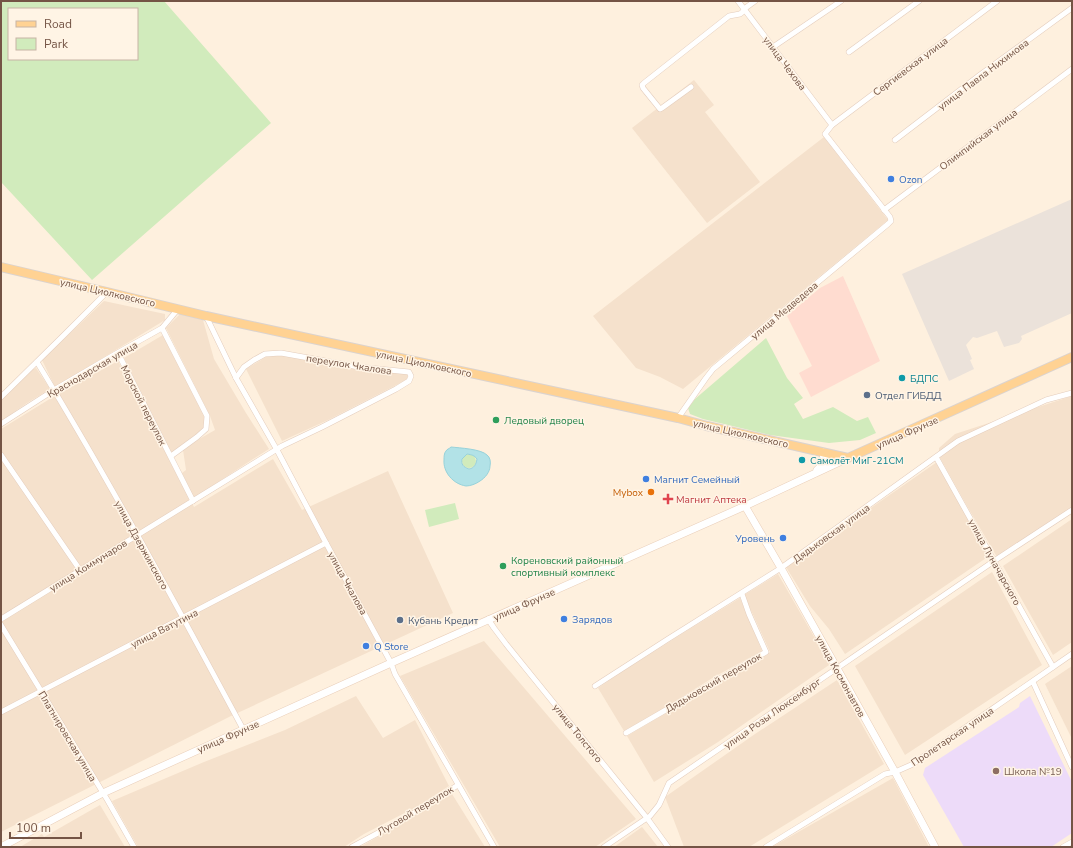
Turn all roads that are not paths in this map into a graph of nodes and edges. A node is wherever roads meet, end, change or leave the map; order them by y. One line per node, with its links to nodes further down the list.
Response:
1 (738, 1): 7 (street, улица Чехова)
2 (755, 1): 7 (street)
3 (841, 1): 8 (street)
4 (919, 1): 9 (street)
5 (998, 1): 12 (street, Сергиевская улица)
6 (1072, 8): 13 (street, улица Павла Нихимова)
7 (744, 10): 8 (street, улица Чехова); 11 (street)
8 (773, 47): 12 (street, улица Чехова)
9 (849, 52)
10 (1072, 69): 14 (street, Олимпийская улица)
11 (692, 87)
12 (832, 124): 14 (street, Сергиевская улица)
13 (895, 140)
14 (884, 210): 27 (street, улица Медведева)
15 (1, 267): 16 (main road, улица Циолковского)
16 (107, 292): 17 (main road, улица Циолковского); 22 (street)
17 (178, 309): 18 (main road, улица Циолковского); 19 (street, Краснодарская улица)
18 (206, 316): 23 (street, улица Чкалова); 27 (main road, улица Циолковского)
19 (162, 328): 20 (street, Краснодарская улица); 32 (street, Морской переулок)
20 (118, 353): 24 (street, Краснодарская улица); 32 (street, Морской переулок)
21 (1072, 356): 34 (main road, улица Фрунзе)
22 (38, 362): 24 (street, улица Дзержинского); 26 (street)
23 (236, 378): 29 (street, улица Чкалова); 29 (street, переулок Чкалова)
24 (54, 390): 28 (street, Краснодарская улица); 39 (street, улица Дзержинского)
25 (1072, 393): 33 (street, Дядьковская улица)
26 (1, 397)
27 (678, 418): 30 (main road, улица Циолковского)
28 (1, 424)
29 (277, 450): 36 (street, улица Коммунаров); 40 (street, улица Чкалова)
30 (823, 452): 34 (main road, улица Циолковского); 35 (main road)
31 (1, 456): 43 (street)
32 (171, 456): 36 (street, Морской переулок)
33 (936, 457): 41 (street, улица Луначарского); 42 (street, Дядьковская улица)
34 (848, 458): 35 (main road, улица Фрунзе)
35 (813, 475): 37 (main road, улица Фрунзе)
36 (193, 501): 39 (street, улица Коммунаров)
37 (745, 506): 42 (main road, улица Космонавтов); 47 (main road, улица Фрунзе)
38 (1072, 510): 41 (street, улица Розы Люксембург)
39 (137, 535): 43 (street, улица Коммунаров); 45 (street, улица Дзержинского)
40 (326, 543): 45 (street, улица Ватутина); 50 (street, улица Чкалова)
41 (994, 561): 51 (street, улица Луначарского); 52 (street, улица Розы Люксембург)
42 (781, 568): 44 (street, Дядьковская улица); 52 (main road, улица Космонавтов)
43 (80, 570): 46 (street, улица Коммунаров)
44 (742, 594): 54 (street, Дядьковская улица); 58 (street, Дядьковский переулок)
45 (183, 618): 55 (street, улица Ватутина); 57 (street, улица Дзержинского)
46 (1, 619)
47 (488, 619): 50 (main road, улица Фрунзе); 63 (street, улица Толстого)
48 (1, 625): 55 (street, Платнировская улица)
49 (1072, 654): 51 (street, Пролетарская улица)
50 (391, 663): 57 (main road, улица Фрунзе); 61 (street, улица Чкалова)
51 (1053, 667): 53 (street, Пролетарская улица)
52 (837, 668): 60 (main road, улица Космонавтов); 63 (street, улица Розы Люксембург)
53 (1033, 682): 59 (street); 60 (street, Пролетарская улица)
54 (595, 686)
55 (41, 691): 56 (street, улица Ватутина); 62 (street, Платнировская улица)
56 (1, 712)
57 (243, 729): 62 (main road, улица Фрунзе)
58 (626, 733)
59 (1072, 767)
60 (894, 772): 71 (street, Пролетарская улица); 72 (main road, улица Космонавтов)
61 (458, 785): 67 (street, Луговой переулок); 68 (street, улица Чкалова)
62 (103, 793): 65 (main road, улица Фрунзе); 66 (street, Платнировская улица)
63 (647, 818): 69 (street, улица Розы Люксембург); 70 (street, улица Толстого)
64 (1072, 842): 73 (street)
65 (1, 847)
66 (134, 847)
67 (352, 847)
68 (494, 847)
69 (604, 847)
70 (668, 847)
71 (766, 847)
72 (935, 847)
73 (1063, 847)

